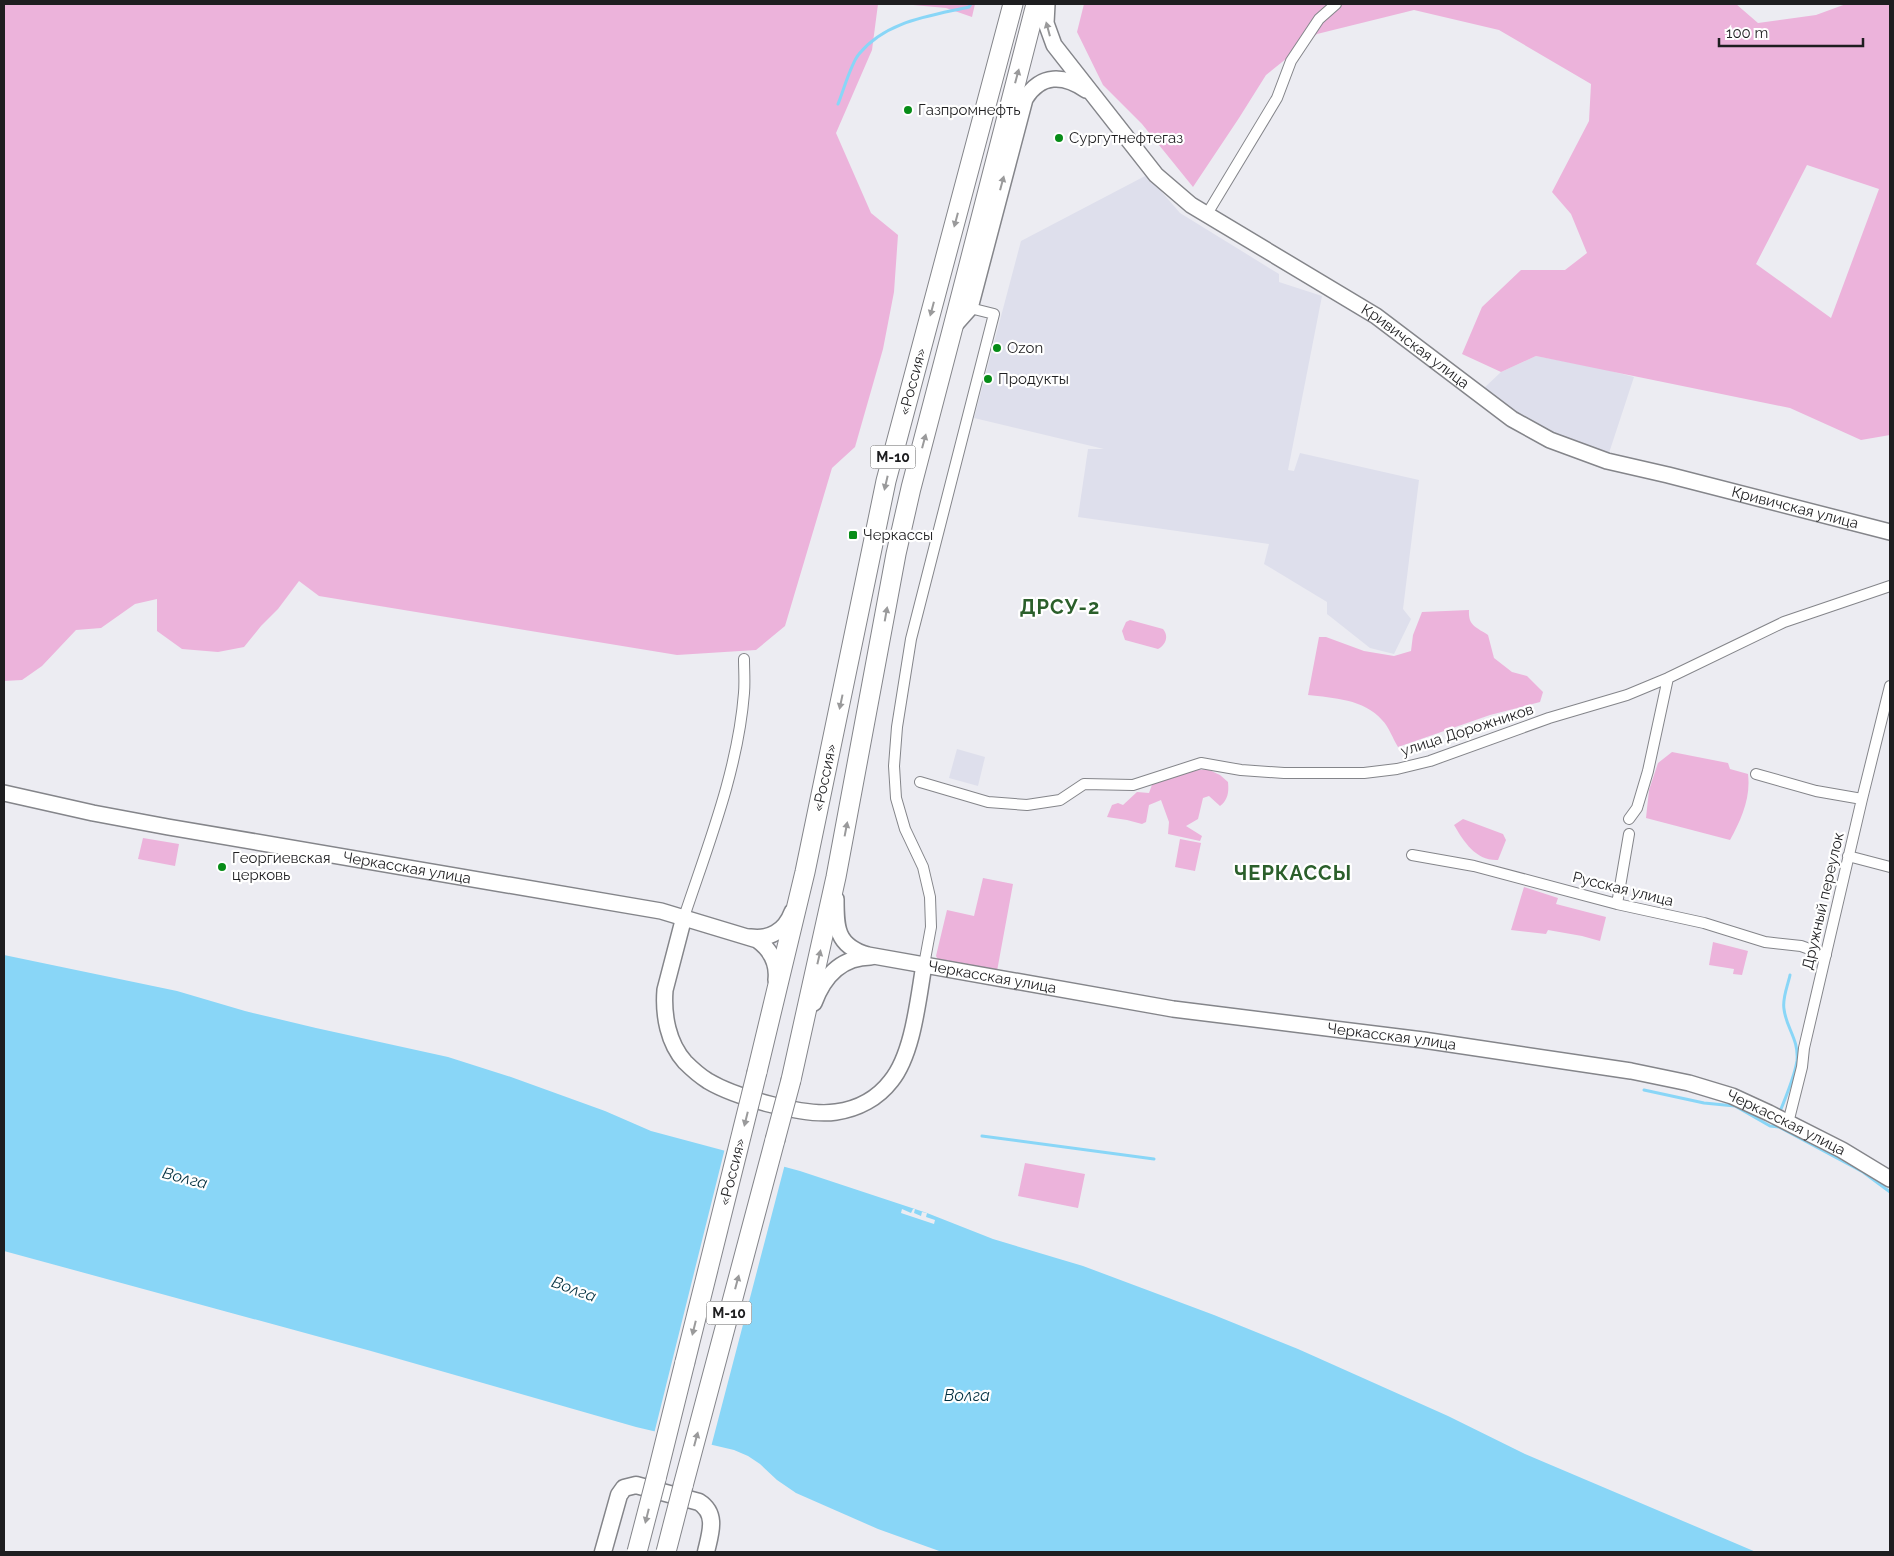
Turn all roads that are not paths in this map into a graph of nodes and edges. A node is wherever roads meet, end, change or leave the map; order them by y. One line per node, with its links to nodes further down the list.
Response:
1 (1012, 4): 23 (highway, «Россия» / М-10, one-way to 23)
2 (1036, 4): 8 (highway, «Россия» / М-10, one-way to 2)
3 (1047, 4): 5 (street, Кривичская улица, one-way to 3)
4 (1336, 4): 6 (street)
5 (1096, 97): 6 (street, Кривичская улица); 7 (street, one-way to 5)
6 (1207, 214): 9 (street, Кривичская улица)
7 (970, 308): 8 (street); 30 (street)
8 (954, 327): 24 (highway, «Россия» / М-10, one-way to 8)
9 (1890, 532)
10 (1890, 586): 12 (street, улица Дорожников)
11 (744, 658): 26 (street)
12 (1668, 678): 15 (street, улица Дорожников); 18 (street)
13 (1890, 686): 17 (street, Дружный переулок)
14 (1756, 774): 17 (street)
15 (920, 782)
16 (4, 793): 26 (street, Черкасская улица)
17 (1862, 799): 21 (street, Дружный переулок)
18 (1628, 819)
19 (1629, 834): 25 (street)
20 (1412, 855): 25 (street, Русская улица)
21 (1848, 856): 22 (street); 28 (street, Дружный переулок)
22 (1890, 867)
23 (805, 872): 27 (street, Черкасская улица); 31 (highway, «Россия» / М-10)
24 (836, 877): 29 (street, Черкасская улица); 32 (highway, М-10, one-way to 24)
25 (1617, 904): 28 (street, Русская улица)
26 (684, 917): 27 (street, Черкасская улица); 30 (street)
27 (750, 937): 31 (street, Черкасская улица)
28 (1826, 955): 33 (street, Дружный переулок)
29 (875, 957): 30 (street, Черкасская улица); 32 (street, Черкасская улица)
30 (924, 966): 33 (street, Черкасская улица)
31 (764, 1046): 36 (highway, «Россия» / М-10, one-way to 36, bridge)
32 (797, 1056): 37 (highway, М-10, one-way to 32, bridge)
33 (1788, 1123): 34 (street, Черкасская улица)
34 (1890, 1180)
35 (604, 1552): 38 (main road)
36 (637, 1552)
37 (666, 1552)
38 (706, 1552)

